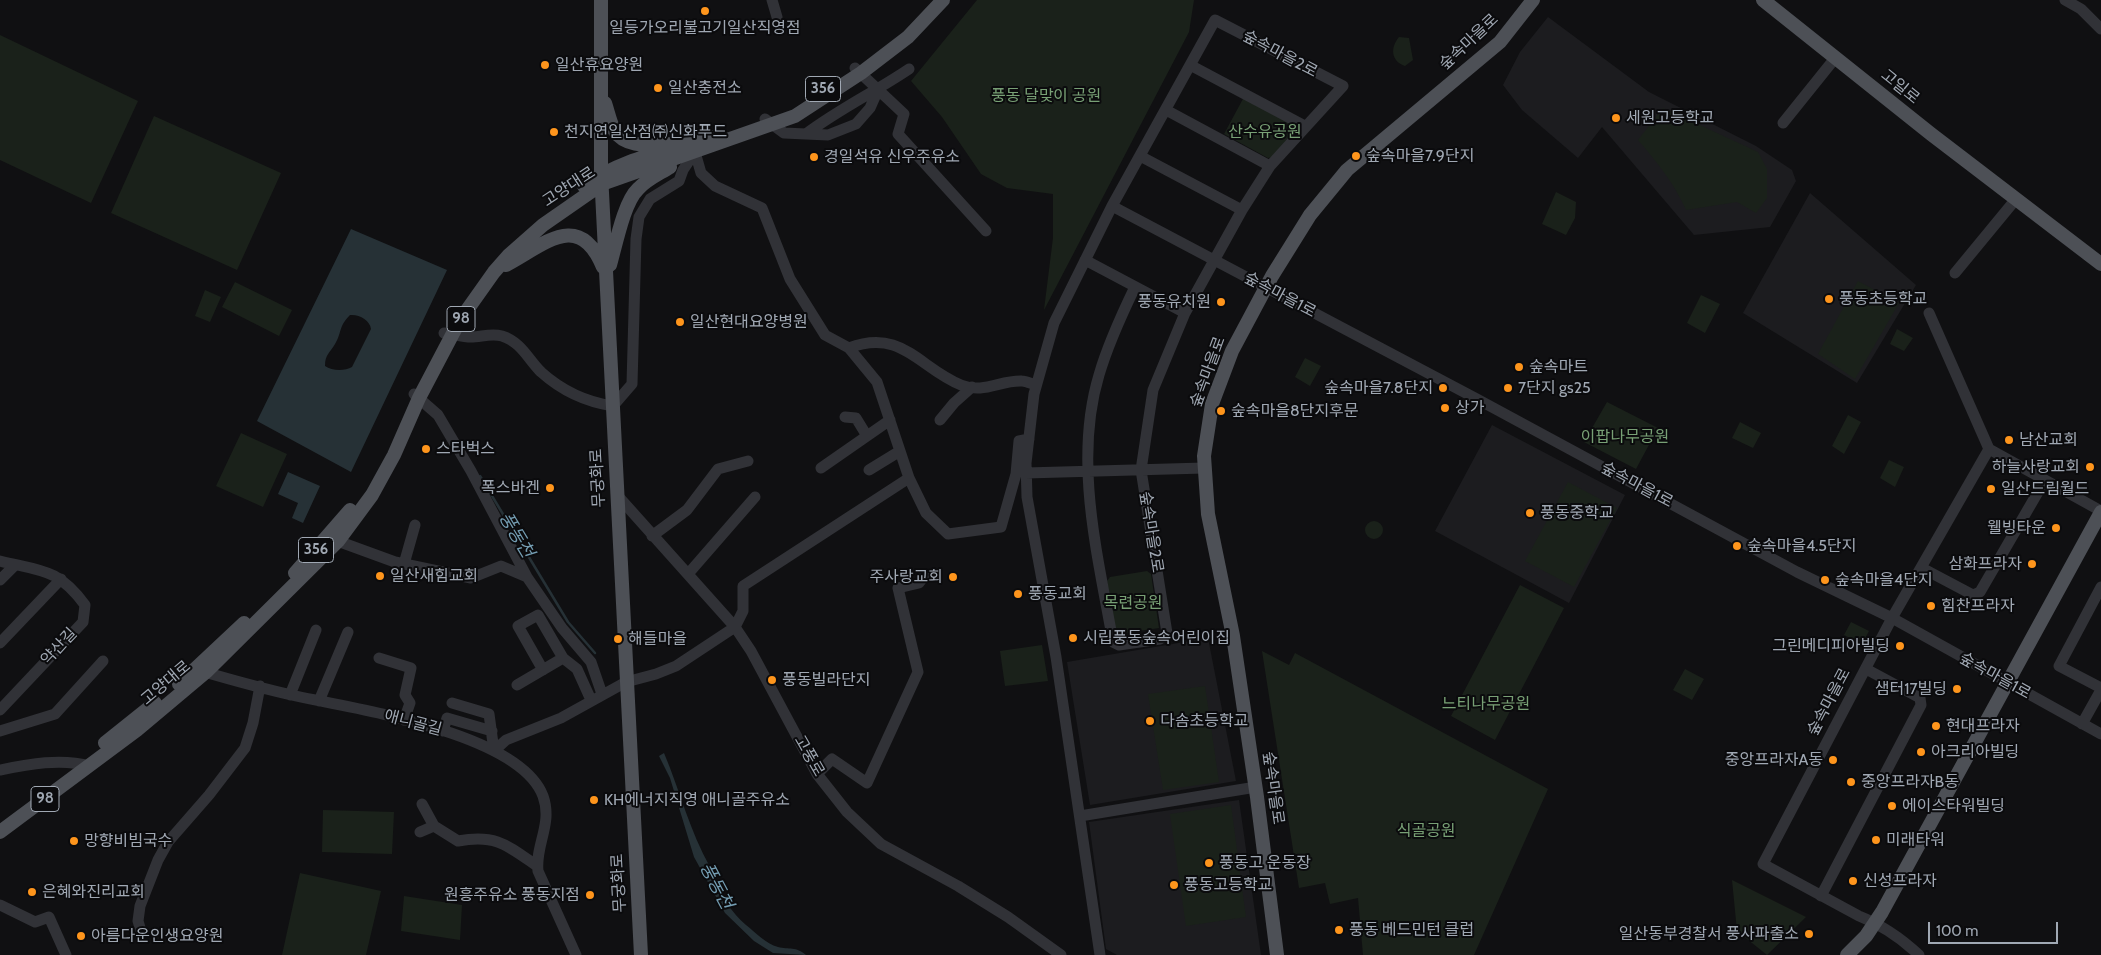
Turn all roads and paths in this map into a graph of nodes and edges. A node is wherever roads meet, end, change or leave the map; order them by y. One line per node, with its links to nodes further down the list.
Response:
1 (601, 0): 15 (main road, 무궁화로)
2 (772, 0): 8 (street)
3 (934, 0): 13 (main road, 고양대로 / 356)
4 (943, 0): 13 (main road, 고양대로)
5 (1533, 0): 36 (main road, 숲속마을로)
6 (1763, 0): 10 (main road, 고일로)
7 (2065, 0): 9 (street)
8 (777, 17)
9 (2101, 29)
10 (1836, 57): 18 (street); 25 (main road, 고일로)
11 (1190, 65): 16 (street, 숲속마을2로); 19 (street); 19 (street, 숲속마을2로)
12 (909, 69): 14 (street)
13 (858, 71): 14 (street); 17 (main road, 고양대로 / 356)
14 (878, 90): 20 (street); 20 (street); 28 (street)
15 (601, 91): 21 (main road); 24 (main road, 무궁화로)
16 (1166, 110): 22 (street, 숲속마을2로); 23 (street)
17 (769, 122): 20 (street); 21 (main road, 고양대로 / 98)
18 (1784, 123)
19 (1305, 126): 23 (street, 숲속마을2로)
20 (806, 134)
21 (693, 148): 24 (main road, 고양대로 / 98); 34 (main road); 40 (street); 44 (street)
22 (1140, 156): 26 (street, 숲속마을2로); 27 (street)
23 (1270, 166): 27 (street, 숲속마을2로)
24 (601, 179): 32 (main road, 고양대로 / 98); 34 (main road, 무궁화로); 39 (main road, 고양대로 / 356)
25 (2016, 199): 31 (main road, 고일로); 33 (street)
26 (1112, 206): 29 (street, 숲속마을2로); 30 (street, 숲속마을1로)
27 (1242, 210): 30 (street, 숲속마을2로)
28 (986, 230)
29 (1085, 260): 35 (street); 41 (street, 숲속마을2로)
30 (1214, 260): 36 (street, 숲속마을1로); 37 (street, 숲속마을2로)
31 (2101, 264)
32 (494, 272): 34 (main road); 39 (main road, 고양대로 / 98)
33 (1955, 274)
34 (606, 275): 44 (main road, 무궁화로)
35 (1135, 287): 37 (street); 57 (street, 숲속마을2로)
36 (1266, 287): 54 (main road, 숲속마을로); 77 (street, 숲속마을1로)
37 (1185, 312): 56 (street, 숲속마을2로)
38 (1929, 313): 50 (street)
39 (448, 334): 43 (main road, 고양대로 / 356); 44 (street)
40 (850, 348): 42 (street); 46 (street, 숲속마을2로)
41 (1036, 385): 42 (street); 49 (street, 숲속마을2로)
42 (972, 387): 47 (street)
43 (417, 396): 66 (main road, 고양대로 / 356); 73 (street)
44 (612, 406): 61 (main road, 무궁화로)
45 (844, 416): 48 (street)
46 (890, 420): 48 (street); 51 (street, 숲속마을2로)
47 (940, 420)
48 (867, 436): 53 (street)
49 (1029, 439): 58 (street, 숲속마을2로); 59 (street, 숲속마을2로)
50 (1989, 449): 60 (street); 70 (street)
51 (900, 451): 55 (street); 59 (street, 숲속마을2로)
52 (748, 460): 65 (street)
53 (821, 468)
54 (1204, 468): 56 (street); 109 (main road, 숲속마을로)
55 (869, 470)
56 (1141, 470): 57 (street); 57 (street, 숲속마을2로)
57 (1087, 471): 58 (street)
58 (1026, 473): 111 (street, 숲속마을2로)
59 (910, 478): 78 (street)
60 (2045, 480): 63 (street); 70 (street)
61 (617, 495): 65 (street, 고풍로); 88 (main road, 무궁화로)
62 (755, 497): 71 (street)
63 (2101, 512): 89 (main road)
64 (415, 525): 68 (street)
65 (652, 536): 71 (street, 고풍로)
66 (333, 539): 68 (street); 87 (main road, 고양대로 / 356)
67 (0, 561): 69 (street, 약산길)
68 (404, 564): 73 (street)
69 (15, 565): 74 (street); 75 (street, 약산길)
70 (1922, 568): 77 (street)
71 (688, 574): 78 (street, 고풍로)
72 (925, 575): 108 (street)
73 (527, 576): 93 (street)
74 (0, 580)
75 (61, 580): 81 (street); 98 (street, 약산길)
76 (2101, 587): 92 (street)
77 (1892, 618): 85 (street); 89 (street, 숲속마을1로)
78 (736, 627): 88 (street); 108 (street, 고풍로)
79 (316, 630): 94 (street)
80 (348, 632): 96 (street)
81 (0, 643)
82 (379, 658): 99 (street)
83 (563, 658): 86 (street); 86 (street); 95 (street)
84 (103, 661): 101 (street)
85 (1866, 669): 117 (street, 숲속마을로); 117 (street, 숲속마을로)
86 (543, 670): 90 (street)
87 (200, 671): 91 (street, 애니골길); 106 (main road, 고양대로 / 356)
88 (626, 682): 93 (street); 123 (main road, 무궁화로)
89 (2008, 683): 100 (street, 숲속마을1로); 119 (main road)
90 (517, 685)
91 (260, 686): 94 (street, 애니골길); 120 (street)
92 (2101, 689): 100 (street)
93 (602, 694): 95 (street)
94 (290, 695): 96 (street, 애니골길)
95 (591, 700): 105 (street)
96 (319, 701): 99 (street, 애니골길)
97 (452, 703): 103 (street)
98 (0, 710)
99 (404, 720): 102 (street, 애니골길)
100 (2082, 724): 104 (street, 숲속마을1로)
101 (0, 731)
102 (443, 731): 103 (street); 105 (street, 애니골길)
103 (492, 731): 105 (street)
104 (2101, 734)
105 (494, 751): 116 (street, 애니골길)
106 (84, 765): 107 (street); 112 (main road, 고양대로 / 356); 114 (main road, 고양대로 / 98)
107 (0, 770)
108 (817, 774): 124 (street, 고풍로)
109 (1256, 787): 111 (street); 126 (main road, 숲속마을로)
110 (422, 804): 113 (street)
111 (1080, 816): 125 (street, 숲속마을2로)
112 (0, 823)
113 (434, 826): 115 (street); 116 (street)
114 (0, 832)
115 (420, 832)
116 (537, 866): 122 (street)
117 (1821, 896): 119 (street, 숲속마을로)
118 (0, 905): 121 (street)
119 (1875, 922): 127 (main road); 128 (street, 숲속마을로)
120 (141, 931)
121 (66, 955)
122 (576, 955)
123 (641, 955)
124 (1061, 955)
125 (1100, 955)
126 (1277, 955)
127 (1847, 955)
128 (1919, 955)

